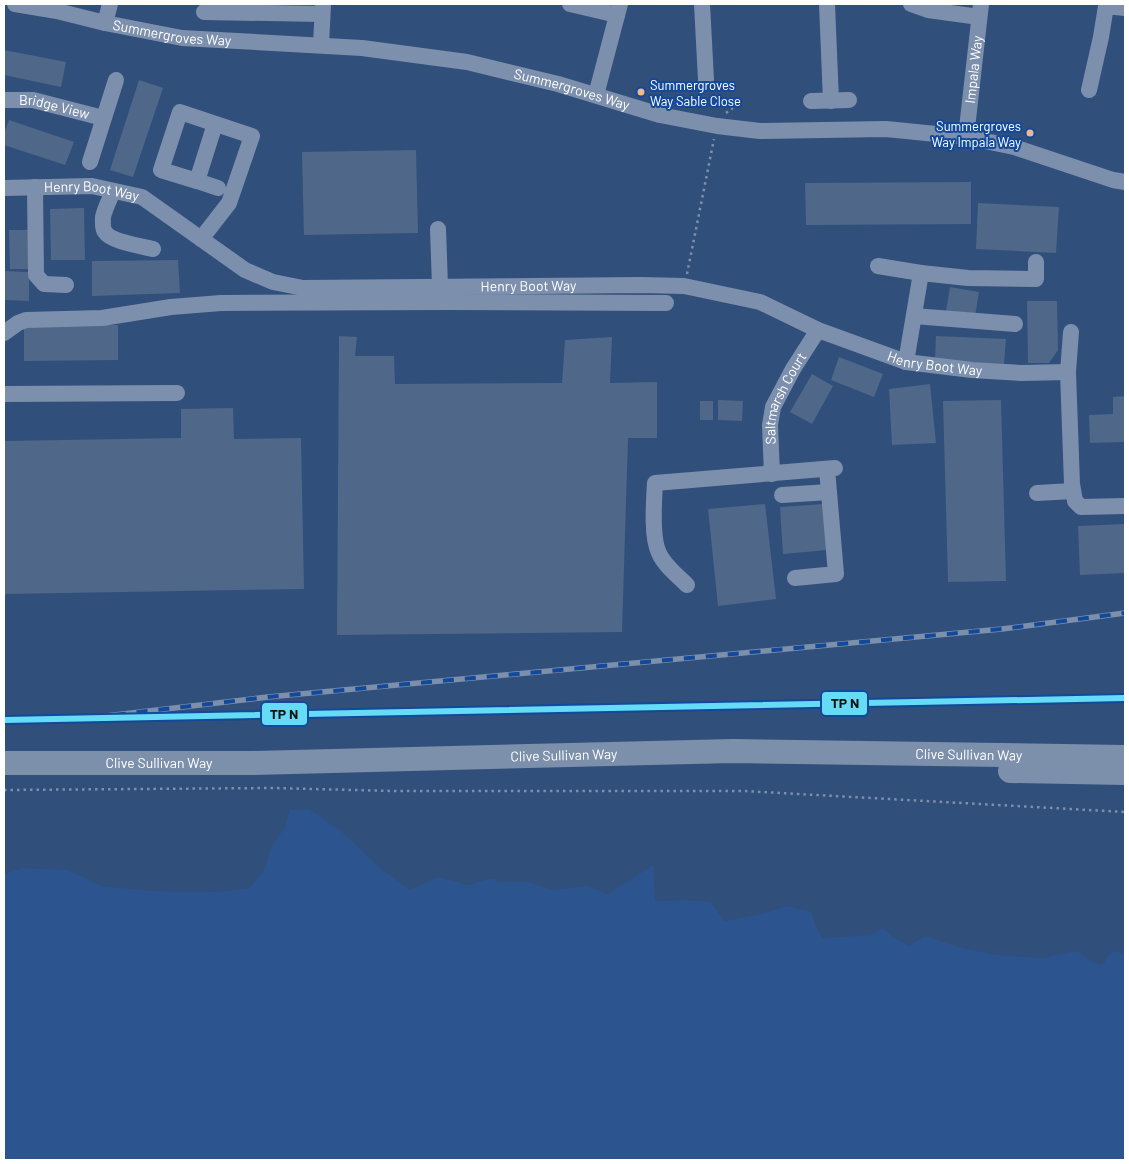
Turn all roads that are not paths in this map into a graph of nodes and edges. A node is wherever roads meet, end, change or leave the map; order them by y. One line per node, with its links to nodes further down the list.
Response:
1 (15, 4): 12 (street, Summergroves Way)
2 (110, 4): 12 (street)
3 (570, 4): 9 (street)
4 (702, 4): 15 (street)
5 (827, 4): 21 (street)
6 (911, 4): 10 (street)
7 (1125, 8): 16 (street)
8 (323, 9): 11 (street); 13 (street)
9 (618, 10): 17 (street)
10 (980, 10): 24 (street, Impala Way)
11 (204, 12)
12 (105, 23): 13 (street, Summergroves Way)
13 (321, 45): 17 (street, Summergroves Way)
14 (116, 80): 22 (street, Bridge View)
15 (706, 80)
16 (1088, 90)
17 (596, 95): 24 (street, Summergroves Way)
18 (4, 100): 22 (street, Bridge View)
19 (849, 100): 21 (street)
20 (811, 101): 21 (street)
21 (831, 101)
22 (103, 118): 25 (street, Bridge View)
23 (215, 124): 26 (street); 26 (street); 33 (street)
24 (966, 137): 27 (street, Summergroves Way)
25 (90, 162)
26 (196, 181): 30 (street)
27 (1125, 182)
28 (4, 188): 29 (street, Henry Boot Way)
29 (35, 188): 31 (street, Henry Boot Way); 38 (street)
30 (218, 188)
31 (113, 191): 33 (street, Henry Boot Way); 34 (street)
32 (438, 229): 40 (street)
33 (201, 239): 41 (street, Henry Boot Way)
34 (153, 249)
35 (1036, 262): 37 (street)
36 (878, 266): 37 (street)
37 (921, 273): 44 (street)
38 (66, 285)
39 (562, 285): 40 (street, Henry Boot Way); 42 (street); 46 (street, Henry Boot Way)
40 (440, 286): 41 (street, Henry Boot Way)
41 (383, 295): 42 (street); 48 (street)
42 (562, 303): 43 (street)
43 (666, 303)
44 (914, 316): 45 (street); 49 (street)
45 (1016, 324)
46 (818, 330): 49 (street, Henry Boot Way); 53 (street, Saltmarsh Court)
47 (1071, 332): 50 (street)
48 (4, 333)
49 (906, 362): 50 (street, Henry Boot Way)
50 (1068, 372): 54 (street)
51 (178, 393): 52 (street)
52 (4, 394)
53 (772, 474): 55 (street); 60 (street)
54 (1073, 491): 56 (street); 58 (street)
55 (829, 492): 57 (street); 59 (street)
56 (1037, 493)
57 (782, 495)
58 (1125, 506)
59 (795, 578)
60 (687, 585)
61 (1125, 756): 62 (highway, Clive Sullivan Way)
62 (4, 763)
63 (1125, 774): 64 (highway, Clive Sullivan Way)
64 (4, 778)

